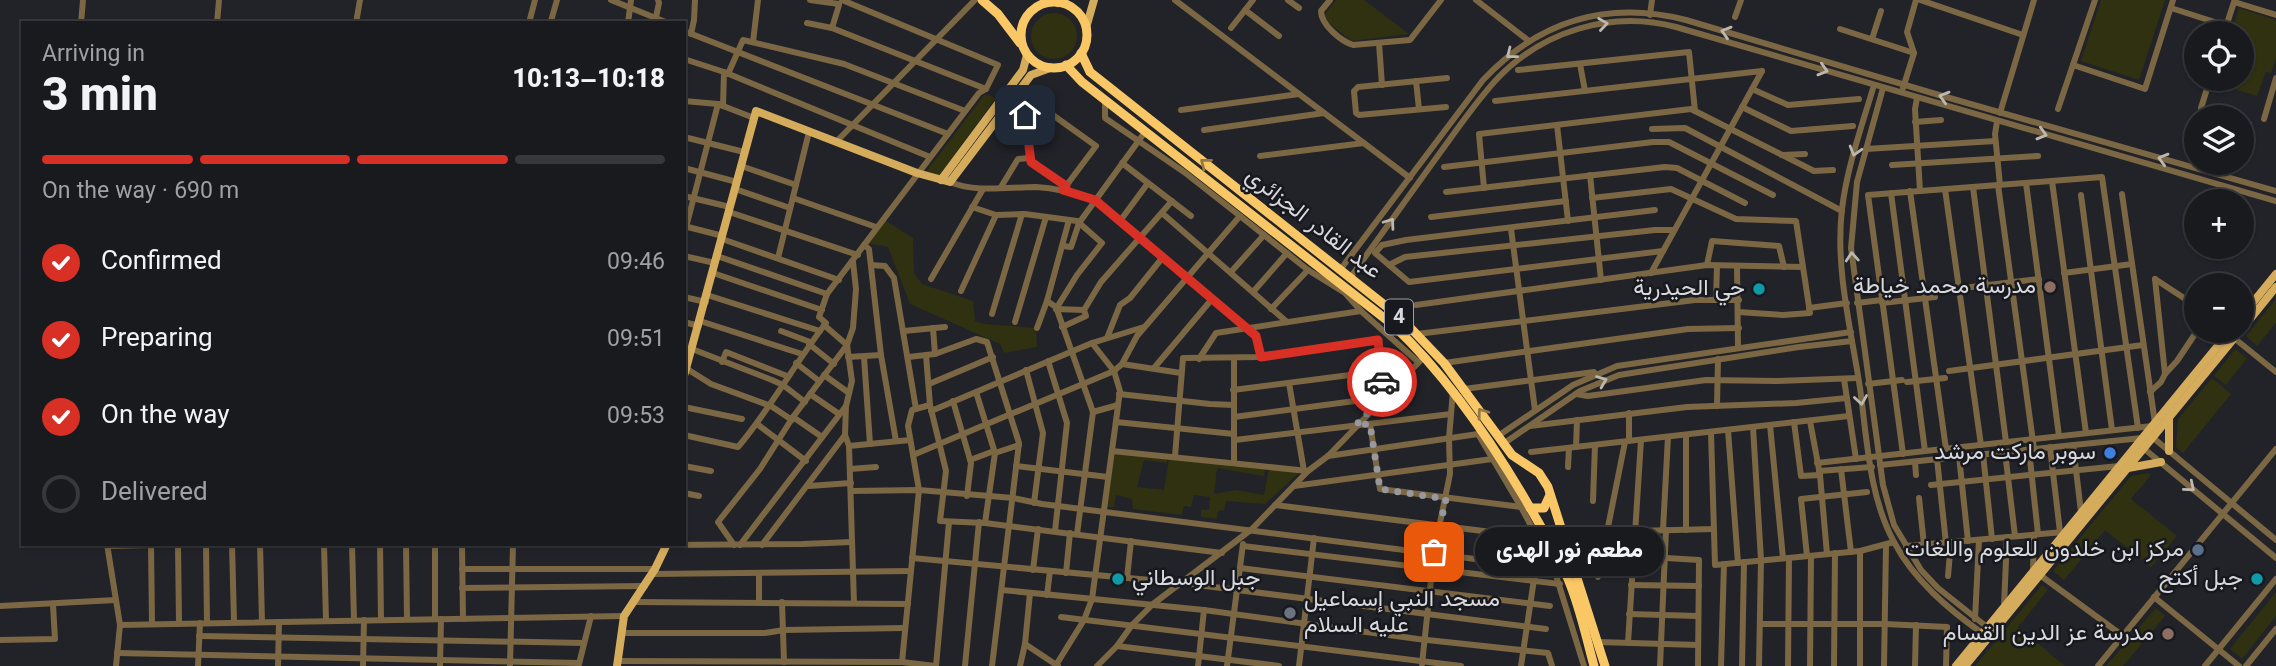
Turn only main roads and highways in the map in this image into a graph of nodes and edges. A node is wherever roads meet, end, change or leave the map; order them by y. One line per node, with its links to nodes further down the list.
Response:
1 (982, 0): 5 (highway)
2 (1094, 0): 4 (main road)
3 (1053, 1): 4 (highway); 5 (highway)
4 (1086, 28): 6 (highway)
5 (1025, 51): 8 (highway); 9 (main road)
6 (1081, 53): 7 (highway); 23 (highway, عبد القادر الجزائري / 4, one-way to 6)
7 (1066, 65): 8 (highway); 24 (highway, عبد القادر الجزائري / 4)
8 (1051, 68): 9 (main road)
9 (945, 181): 16 (main road)
10 (2276, 274): 12 (main road)
11 (2276, 286): 13 (main road)
12 (2254, 301)
13 (2254, 312)
14 (2227, 343): 19 (main road)
15 (2228, 343): 18 (main road)
16 (690, 344): 17 (main road)
17 (686, 365)
18 (2169, 418): 19 (main road); 20 (main road)
19 (2147, 435): 22 (main road)
20 (2169, 451)
21 (2161, 462): 22 (main road)
22 (2124, 467): 28 (main road); 28 (main road)
23 (1532, 468): 24 (highway); 25 (highway, عبد القادر الجزائري / 4)
24 (1514, 480): 26 (highway, عبد القادر الجزائري / 4)
25 (1550, 495): 26 (highway); 31 (highway, عبد القادر الجزائري / 4)
26 (1526, 507): 30 (highway, عبد القادر الجزائري / 4)
27 (666, 546): 29 (main road)
28 (2036, 573): 32 (main road); 33 (main road)
29 (617, 663)
30 (1594, 666)
31 (1605, 666)
32 (1956, 666)
33 (1965, 666)

